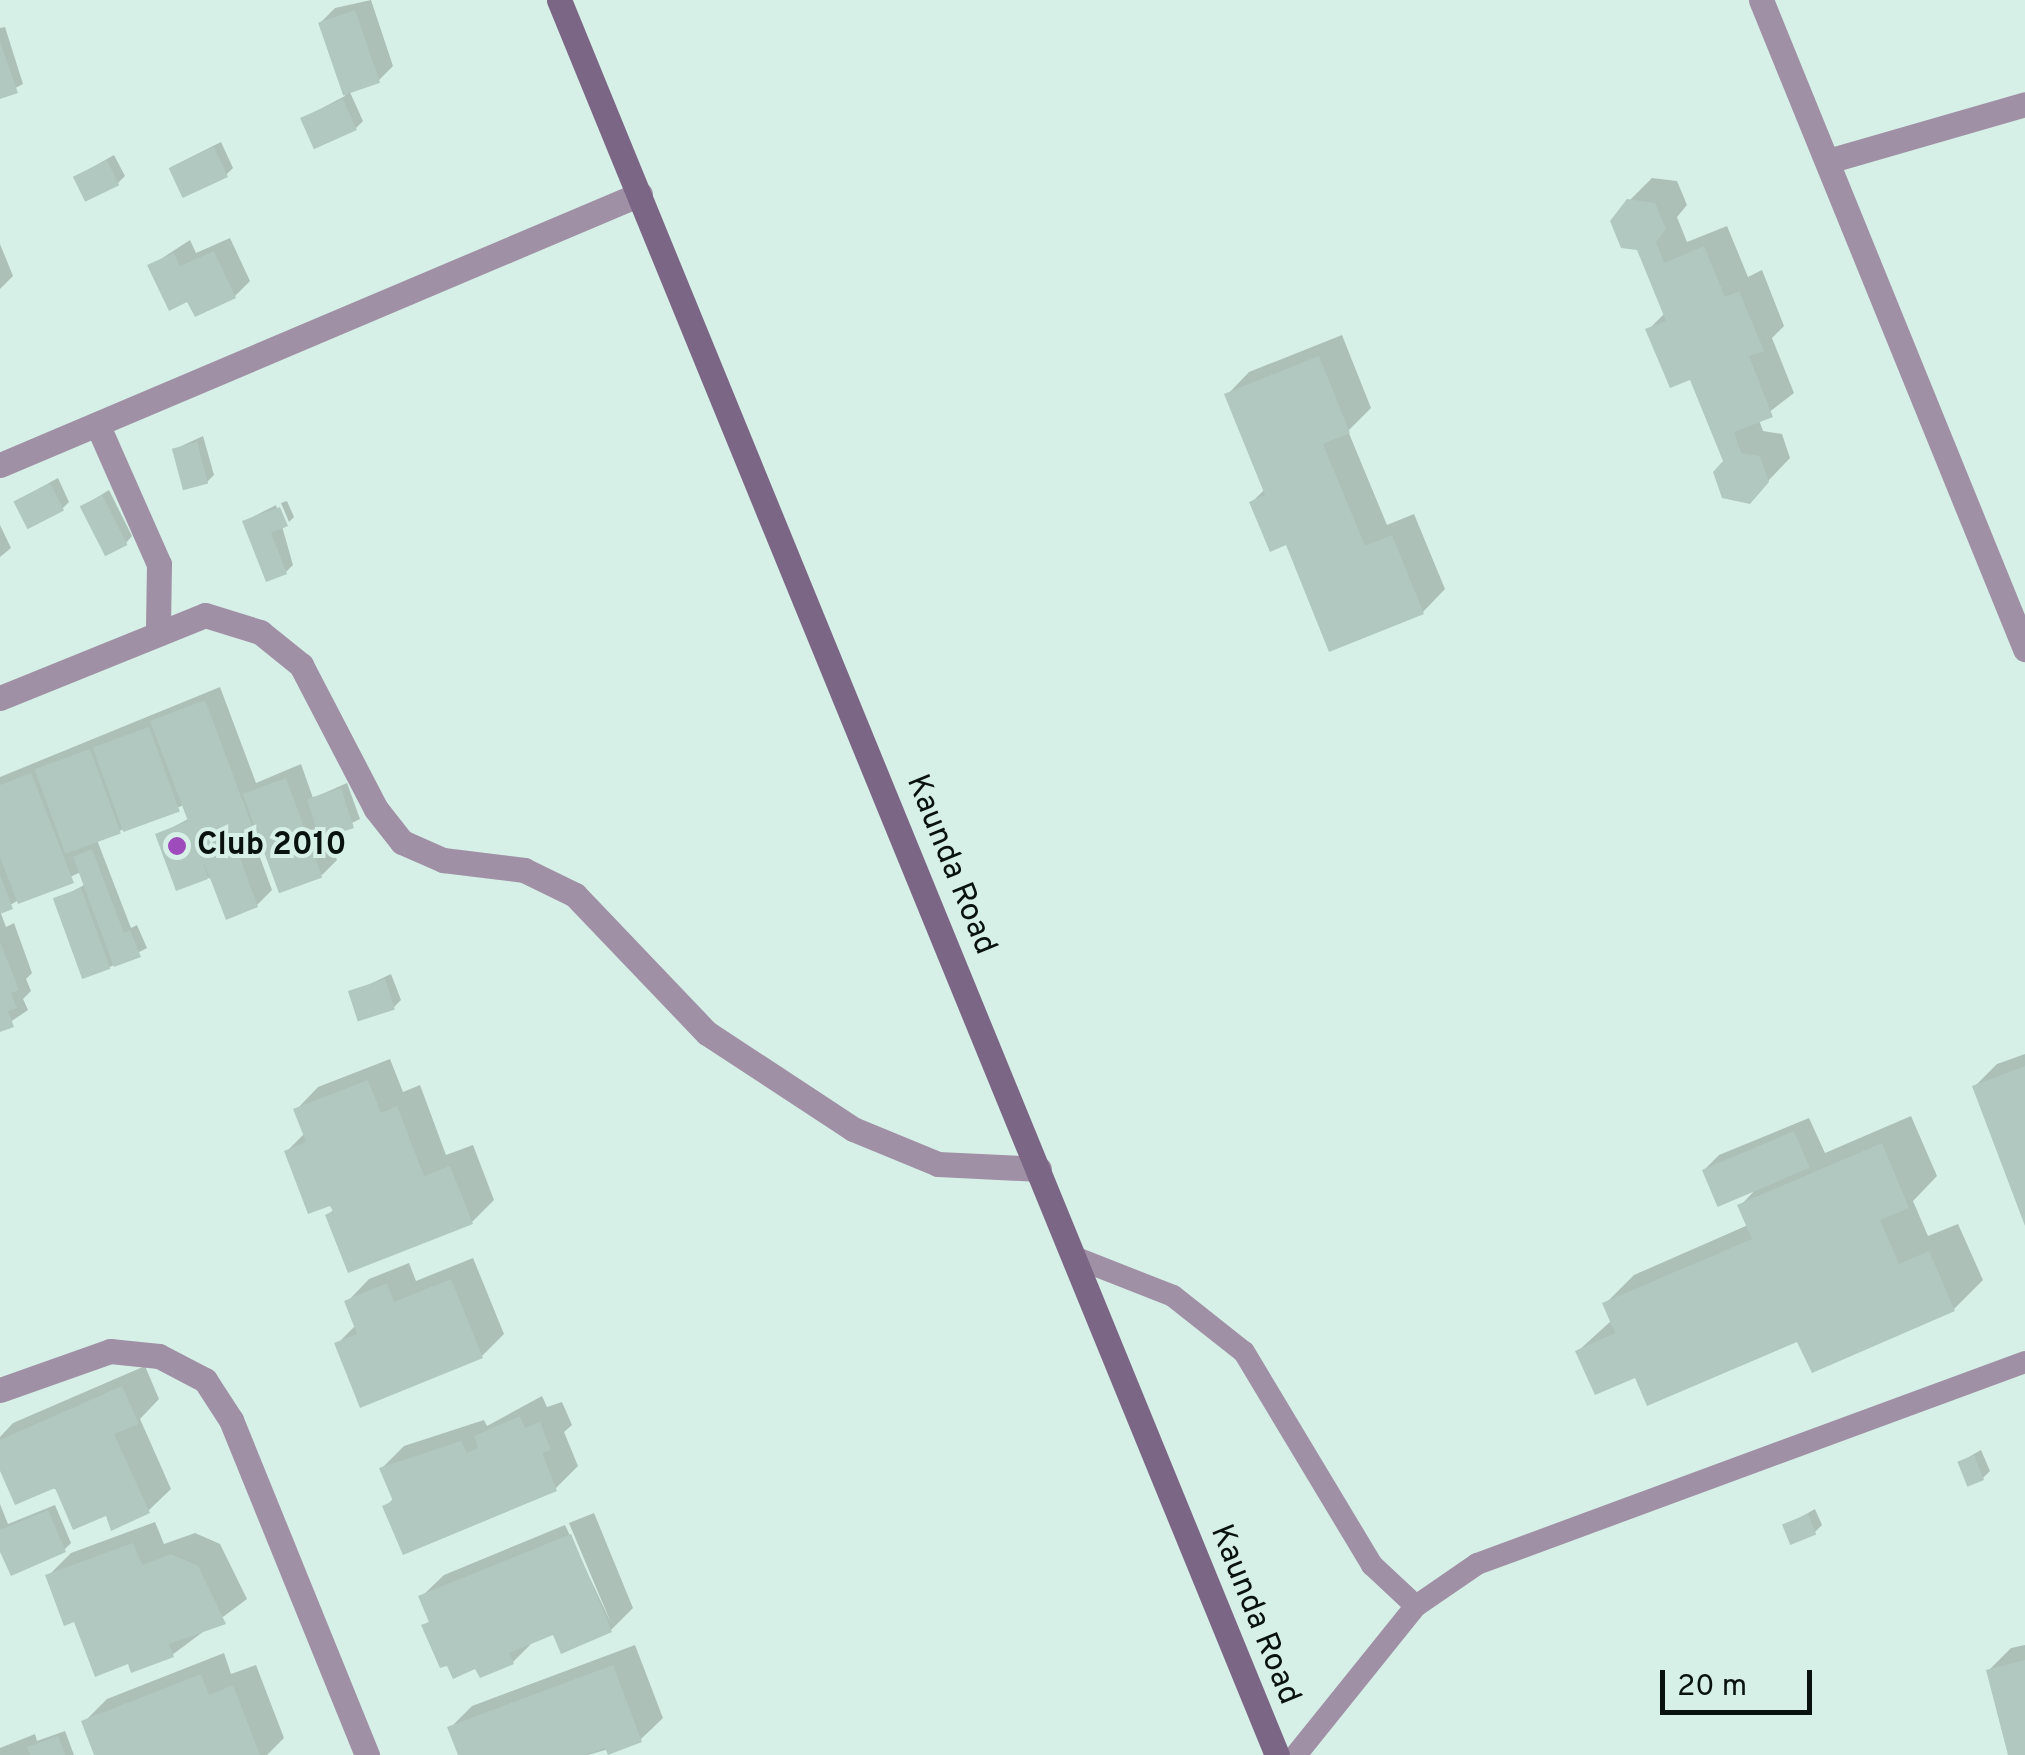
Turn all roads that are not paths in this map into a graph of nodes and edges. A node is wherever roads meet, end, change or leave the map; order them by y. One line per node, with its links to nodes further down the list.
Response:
1 (558, 0): 5 (main road, Kaunda Road)
2 (1761, 0): 4 (street)
3 (2025, 104): 4 (street)
4 (1828, 161): 9 (street)
5 (640, 194): 6 (street); 11 (main road, Kaunda Road)
6 (98, 426): 7 (street); 8 (street)
7 (0, 464)
8 (158, 630): 10 (street); 11 (street)
9 (2025, 649)
10 (0, 698)
11 (1039, 1169): 12 (main road, Kaunda Road)
12 (1074, 1257): 15 (lane); 17 (main road, Kaunda Road)
13 (2025, 1362): 15 (lane)
14 (0, 1390): 16 (street)
15 (1416, 1606): 18 (lane)
16 (366, 1755)
17 (1277, 1755)
18 (1296, 1755)

